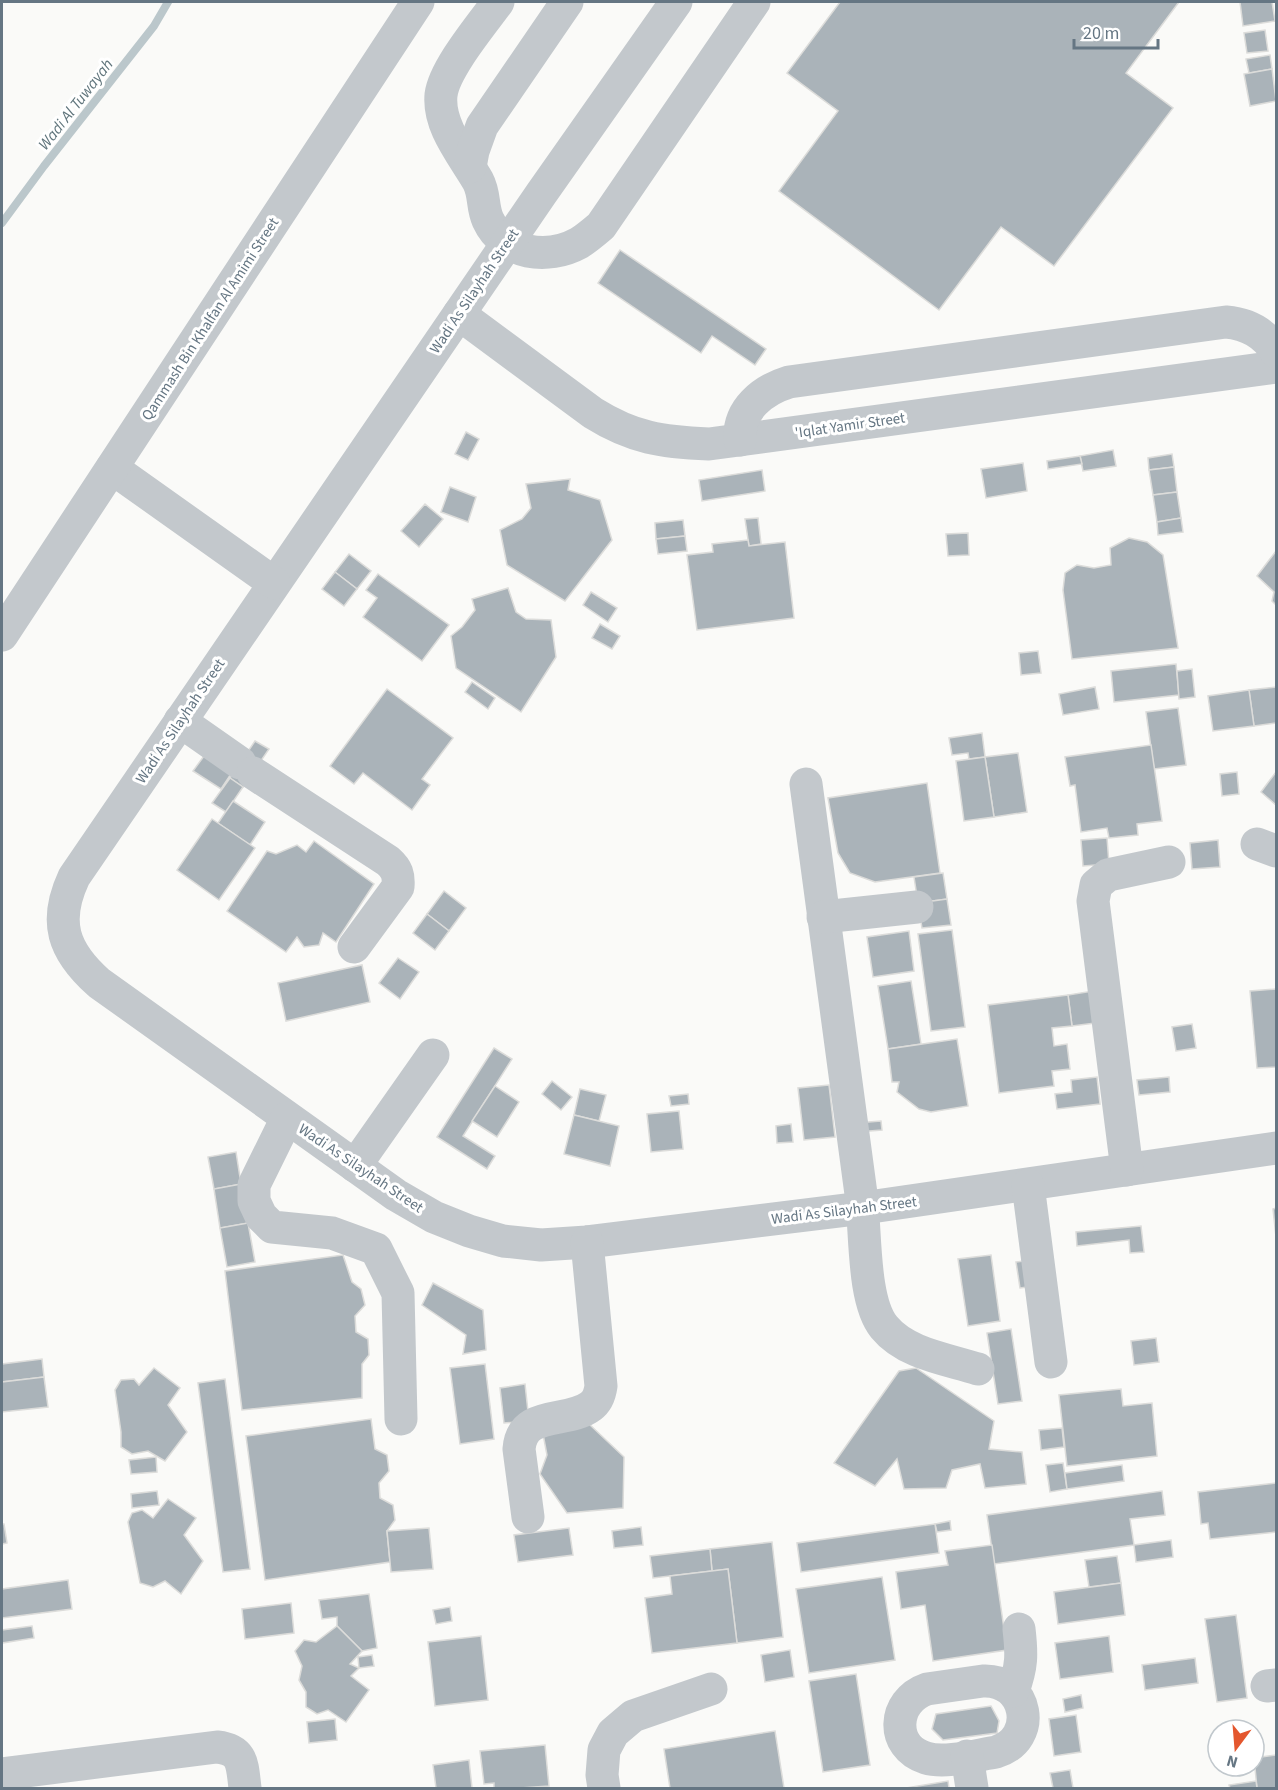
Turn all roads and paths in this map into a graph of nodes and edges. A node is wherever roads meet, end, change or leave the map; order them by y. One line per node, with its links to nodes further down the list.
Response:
1 (418, 2): 13 (street, Qammash Bin Khalfan Al Amimi Street)
2 (498, 2): 6 (street)
3 (567, 2): 6 (street)
4 (676, 2): 7 (street, Wadi As Silayhah Street)
5 (754, 2): 8 (street)
6 (477, 179): 7 (street); 8 (street)
7 (541, 194): 8 (street, Wadi As Silayhah Street)
8 (507, 243): 9 (street, Wadi As Silayhah Street)
9 (459, 314): 12 (street, 'Iqlat Yamir Street); 14 (street, Wadi As Silayhah Street)
10 (1276, 352): 12 (street)
11 (1276, 367): 12 (street, 'Iqlat Yamir Street)
12 (740, 440)
13 (112, 468): 14 (street); 15 (street, Qammash Bin Khalfan Al Amimi Street)
14 (274, 583): 16 (street, Wadi As Silayhah Street)
15 (2, 635)
16 (180, 721): 21 (street); 23 (street, Wadi As Silayhah Street)
17 (806, 784): 20 (street)
18 (1169, 862): 26 (street)
19 (917, 907): 20 (street)
20 (824, 917): 28 (street)
21 (354, 947)
22 (433, 1055): 25 (street)
23 (287, 1118): 25 (street, Wadi As Silayhah Street); 32 (street)
24 (1276, 1148): 26 (street, Wadi As Silayhah Street)
25 (355, 1166): 29 (street, Wadi As Silayhah Street)
26 (1127, 1170): 27 (street, Wadi As Silayhah Street)
27 (1028, 1185): 28 (street, Wadi As Silayhah Street); 30 (street)
28 (863, 1208): 29 (street, Wadi As Silayhah Street); 31 (street)
29 (587, 1242): 33 (street)
30 (1051, 1362)
31 (978, 1369)
32 (402, 1419)
33 (528, 1517)
34 (1019, 1629): 36 (street)
35 (711, 1689): 40 (street)
36 (1013, 1691): 37 (street); 37 (street)
37 (967, 1756): 41 (street)
38 (2, 1774): 39 (street)
39 (245, 1788)
40 (604, 1788)
41 (972, 1788)

